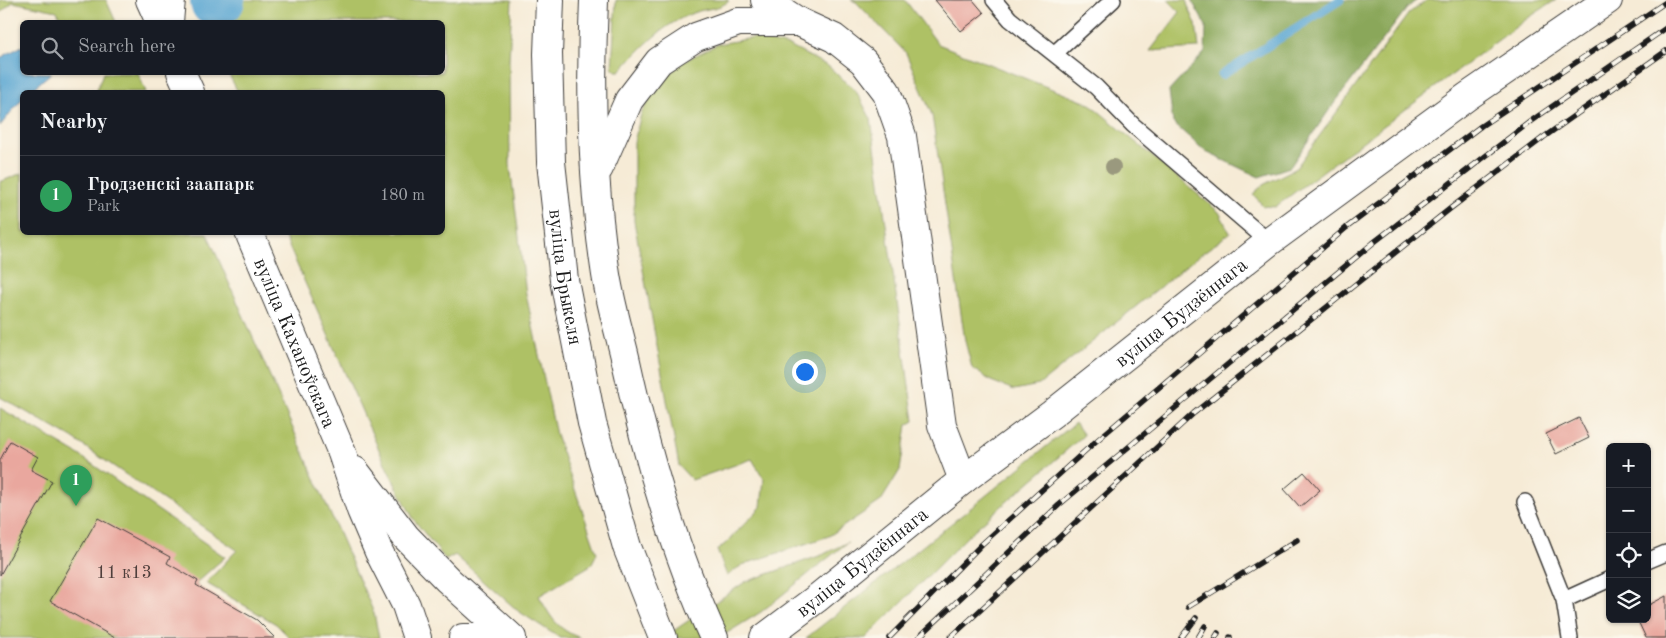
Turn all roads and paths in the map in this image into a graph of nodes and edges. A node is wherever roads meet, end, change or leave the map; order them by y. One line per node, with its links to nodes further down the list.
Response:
1 (150, 0): 9 (main road)
2 (171, 0): 10 (main road)
3 (550, 0): 29 (main road, вуліца Брыкеля)
4 (594, 0): 15 (main road, вуліца Брыкеля)
5 (765, 0): 11 (main road)
6 (994, 0): 12 (lane)
7 (1113, 0): 12 (lane)
8 (1608, 0): 17 (main road, вуліца Будзённага)
9 (159, 20)
10 (169, 20)
11 (799, 22): 15 (main road); 19 (main road)
12 (1054, 54): 17 (lane)
13 (183, 75): 14 (main road)
14 (189, 90)
15 (596, 177): 30 (main road, вуліца Брыкеля)
16 (250, 235): 18 (main road, вуліца Каханоўскага)
17 (1269, 242): 19 (main road, вуліца Будзённага)
18 (342, 454): 25 (main road, вуліца Каханоўскага); 28 (main road, вуліца Каханоўскага)
19 (963, 480): 31 (main road, вуліца Будзённага)
20 (1525, 502): 24 (lane)
21 (1666, 553): 22 (lane)
22 (1651, 559)
23 (1606, 581): 24 (lane)
24 (1564, 600): 32 (lane)
25 (417, 638)
26 (463, 638): 27 (main road)
27 (498, 638)
28 (512, 638)
29 (663, 638)
30 (714, 638)
31 (764, 638)
32 (1570, 638)

